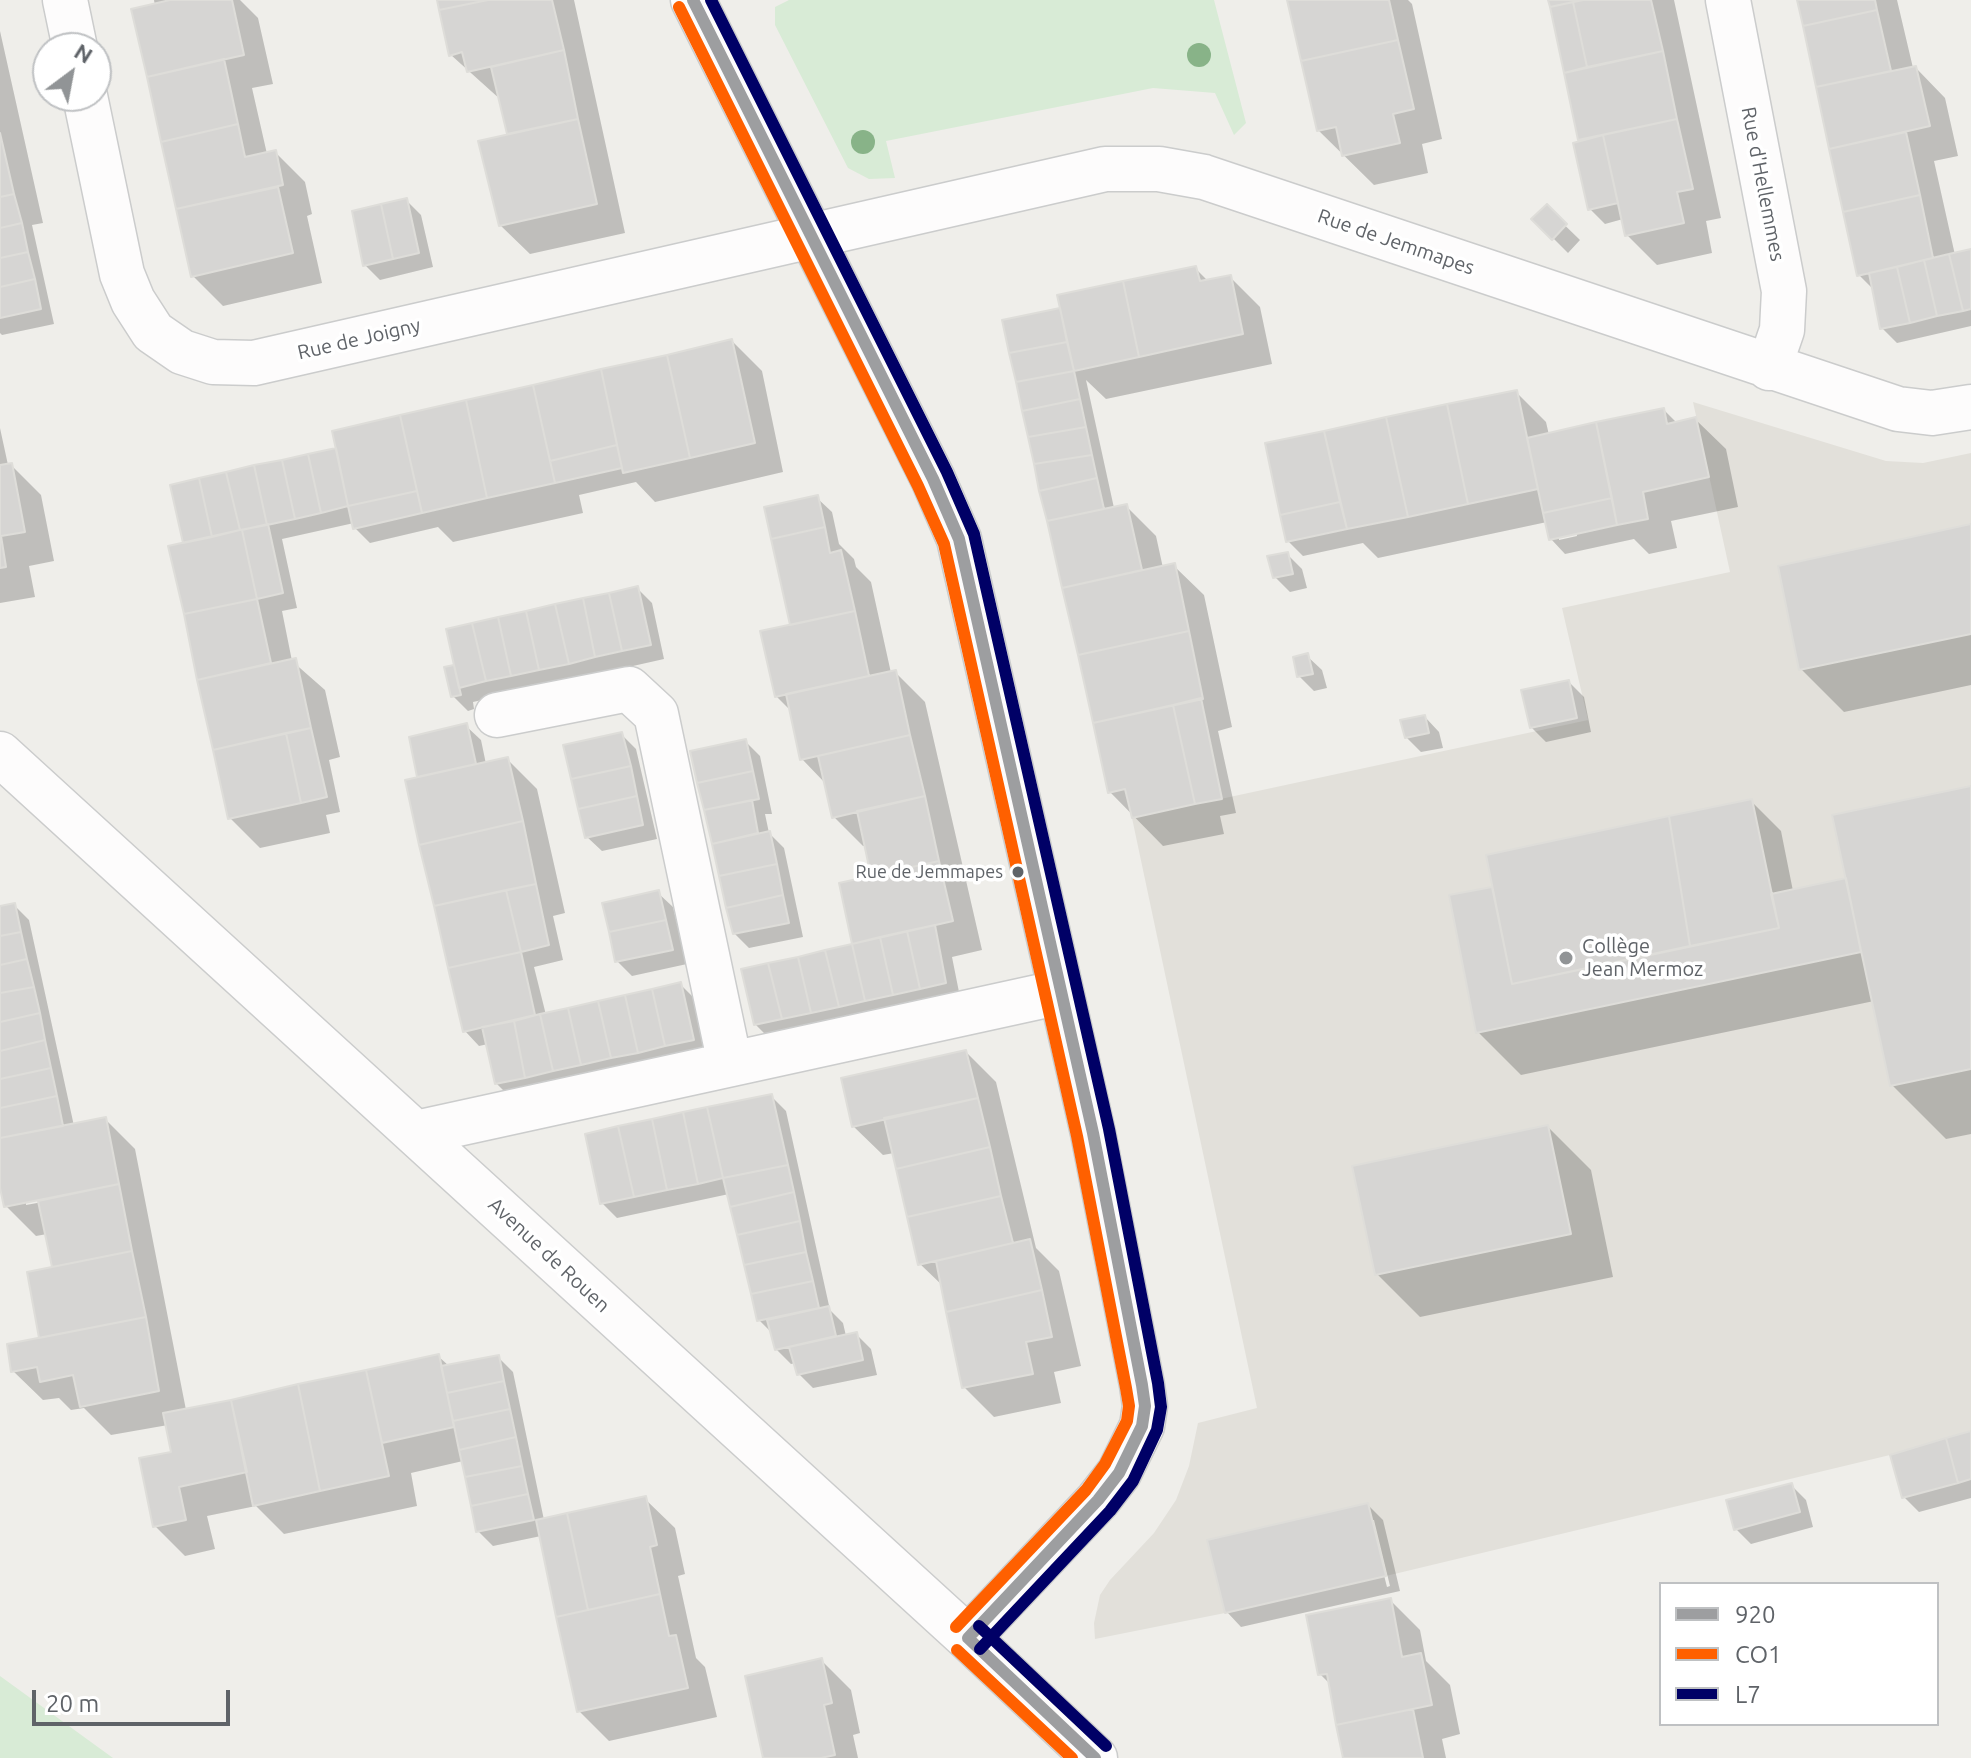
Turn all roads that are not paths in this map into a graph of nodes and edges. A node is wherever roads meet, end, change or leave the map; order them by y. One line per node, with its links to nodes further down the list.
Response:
1 (65, 0): 4 (street)
2 (1728, 0): 7 (street, Rue d'Hellemmes)
3 (702, 2): 6 (street)
4 (72, 32)
5 (88, 112): 6 (street, Rue de Joigny)
6 (813, 236): 7 (street, Rue de Jemmapes); 11 (street)
7 (1769, 368): 8 (street, Rue de Jemmapes)
8 (1971, 407)
9 (497, 715): 12 (street)
10 (0, 754): 13 (street, Avenue de Rouen)
11 (1061, 992): 12 (street); 14 (street)
12 (730, 1064): 13 (street)
13 (416, 1133): 14 (street, Avenue de Rouen)
14 (968, 1638): 15 (street, Avenue de Rouen)
15 (1095, 1758)

